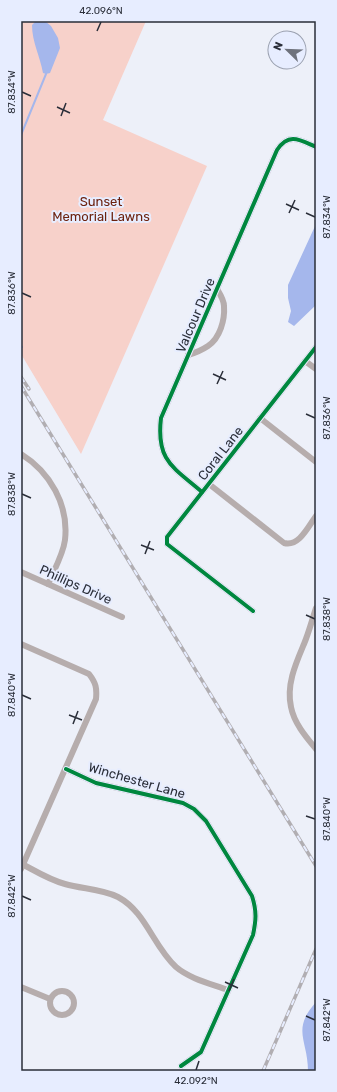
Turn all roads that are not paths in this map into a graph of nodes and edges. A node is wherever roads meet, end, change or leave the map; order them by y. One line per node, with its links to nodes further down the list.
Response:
1 (316, 147): 2 (street, Valcour Drive)
2 (217, 289): 4 (street, Valcour Drive); 4 (street)
3 (316, 347): 5 (street, Coral Lane)
4 (188, 355): 11 (street, Valcour Drive)
5 (305, 361): 6 (street); 7 (street, Coral Lane)
6 (316, 369)
7 (260, 418): 9 (street); 10 (street, Coral Lane)
8 (21, 454): 14 (street)
9 (316, 462)
10 (209, 484): 11 (street, Coral Lane); 12 (street)
11 (202, 492): 16 (street, Coral Lane)
12 (316, 516)
13 (21, 572): 14 (street, Phillips Drive)
14 (48, 584): 17 (street, Phillips Drive)
15 (316, 608): 19 (street)
16 (253, 612)
17 (122, 617)
18 (22, 644): 20 (street)
19 (316, 749)
20 (66, 768): 21 (street); 23 (street, Winchester Lane)
21 (22, 867): 23 (street)
22 (21, 987): 24 (street)
23 (228, 990): 25 (street, Winchester Lane)
24 (50, 999): 24 (street)
25 (181, 1066)

